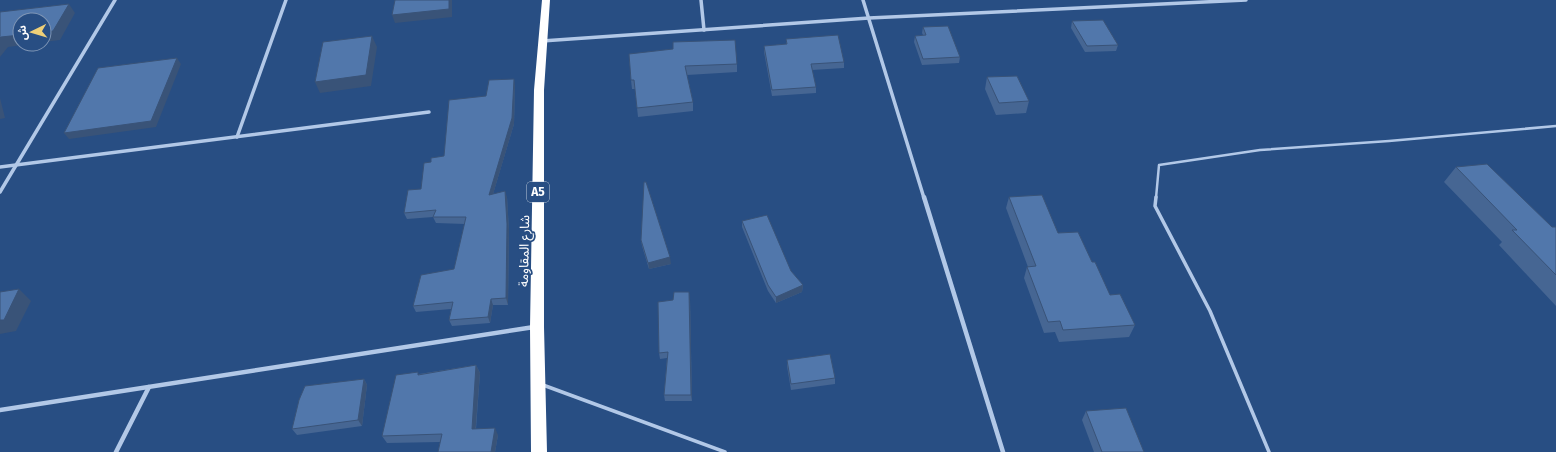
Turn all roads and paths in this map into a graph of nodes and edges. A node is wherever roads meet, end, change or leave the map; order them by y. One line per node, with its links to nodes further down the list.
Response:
1 (115, 0): 14 (street)
2 (286, 0): 13 (street)
3 (546, 0): 10 (highway, شارع المقاومة / A5)
4 (701, 0): 9 (street)
5 (863, 0): 8 (street)
6 (1224, 0): 7 (street); 8 (street)
7 (1246, 0)
8 (868, 18): 9 (street); 24 (street)
9 (704, 30): 10 (street)
10 (542, 41): 17 (highway, شارع المقاومة / A5)
11 (429, 112): 13 (street)
12 (1556, 126): 25 (lane)
13 (237, 137): 14 (street)
14 (16, 164): 15 (street); 16 (street)
15 (0, 167)
16 (0, 192)
17 (537, 327): 18 (highway, شارع المقاومة / A5); 19 (street)
18 (538, 383): 22 (highway, A5); 23 (lane)
19 (149, 387): 20 (street); 21 (street)
20 (0, 410)
21 (116, 452)
22 (539, 452)
23 (725, 452)
24 (1003, 452)
25 (1268, 452)

